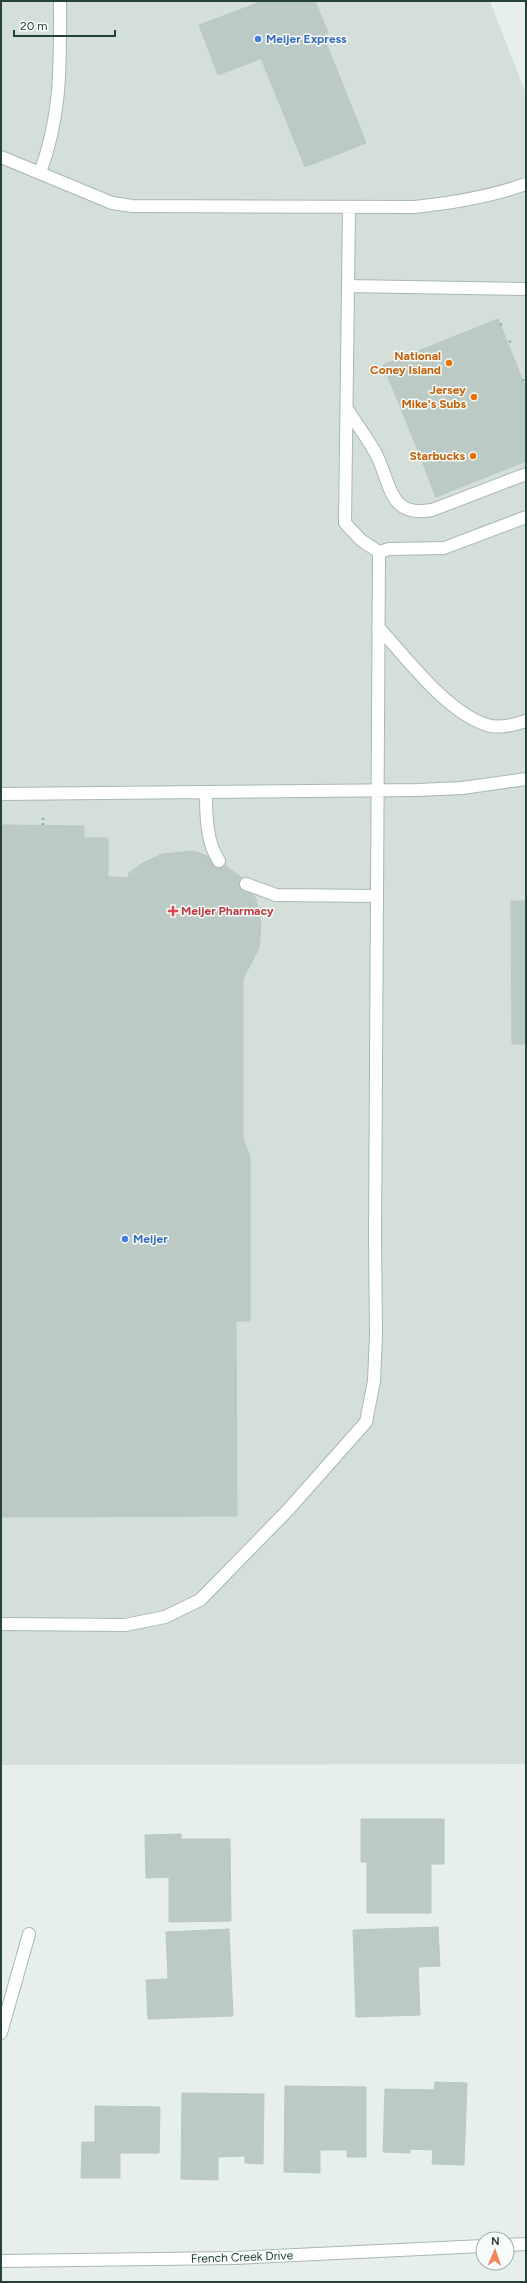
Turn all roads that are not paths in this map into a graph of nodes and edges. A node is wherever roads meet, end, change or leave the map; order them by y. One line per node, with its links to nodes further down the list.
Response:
1 (60, 1): 3 (street)
2 (1, 157): 3 (street)
3 (40, 173): 5 (street)
4 (526, 184): 5 (street)
5 (349, 208): 6 (street)
6 (348, 286): 7 (street); 8 (street)
7 (526, 289)
8 (347, 409): 9 (street); 11 (street)
9 (526, 474)
10 (526, 517): 11 (street)
11 (379, 552): 12 (street)
12 (378, 627): 13 (street); 15 (street)
13 (526, 721)
14 (526, 779): 15 (street)
15 (378, 791): 16 (street); 20 (street)
16 (206, 792): 17 (street); 18 (street)
17 (1, 794)
18 (219, 861)
19 (246, 884): 20 (street)
20 (377, 896): 21 (street)
21 (1, 1624)
22 (29, 1934): 23 (street)
23 (1, 2033)
24 (526, 2244): 25 (street)
25 (515, 2245)
26 (475, 2246): 27 (street, French Creek Drive)
27 (1, 2261)

